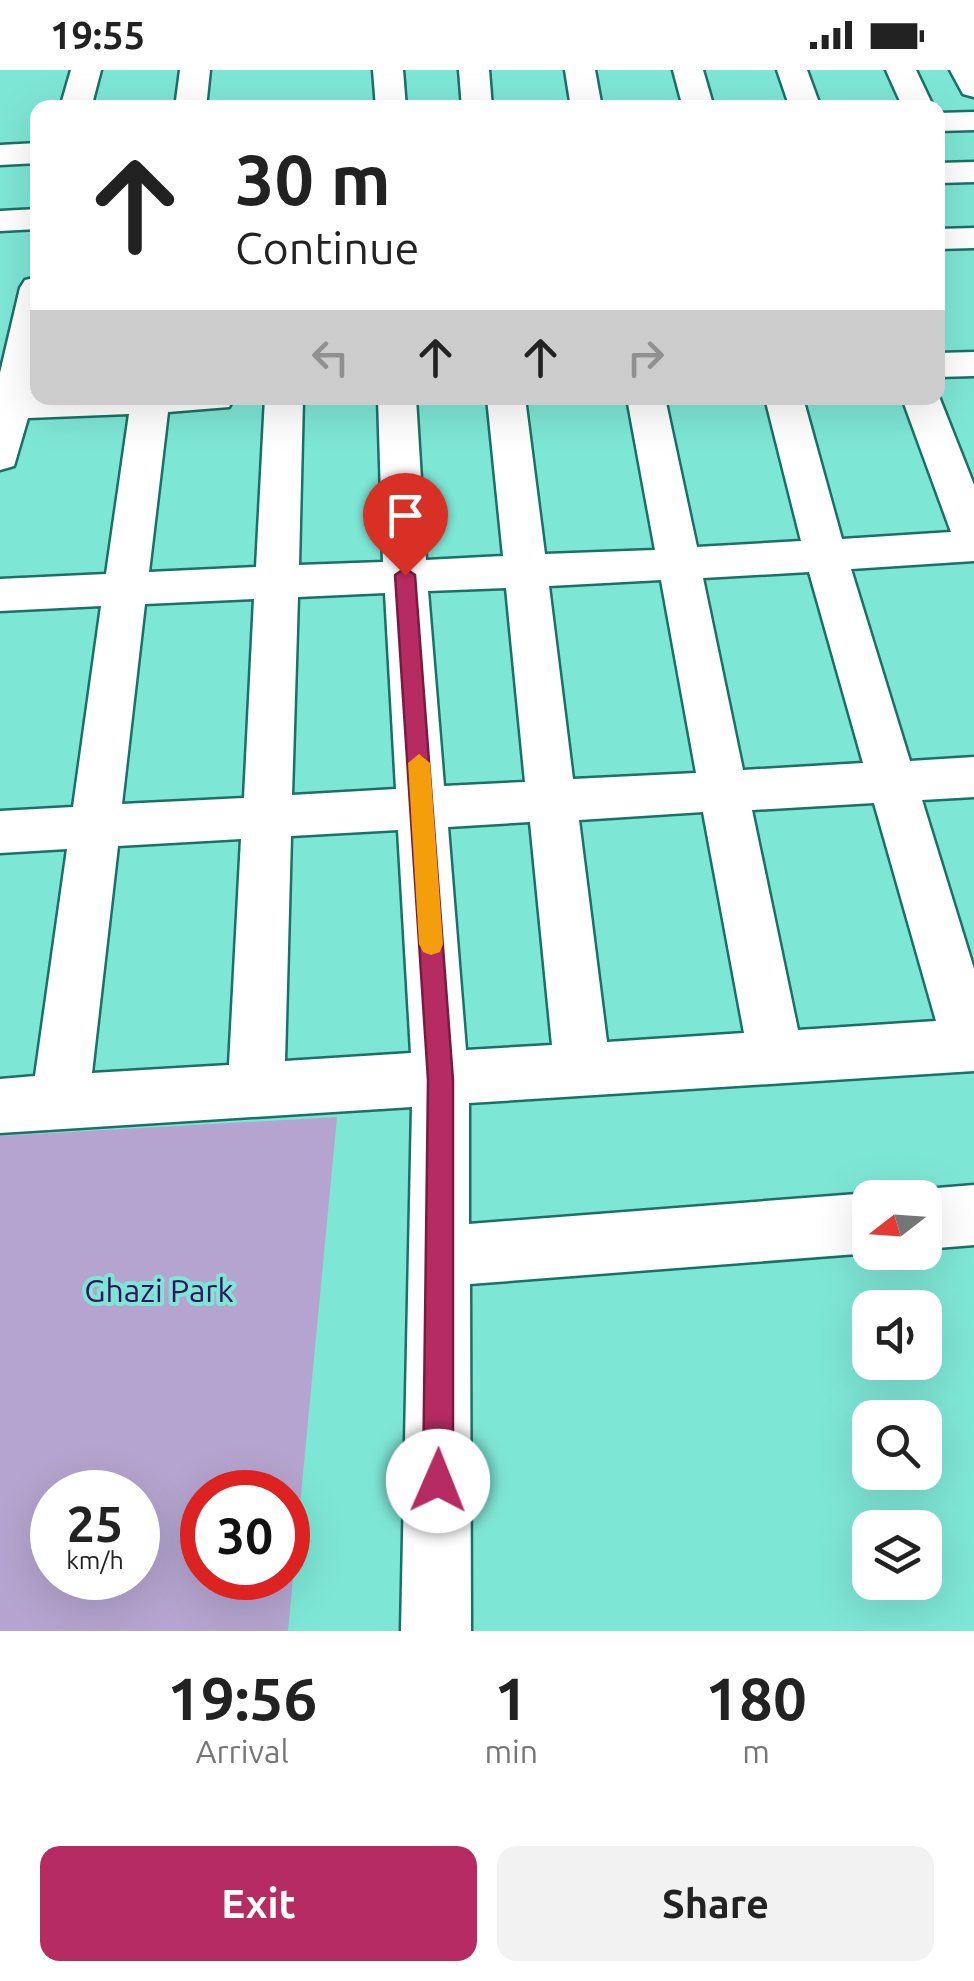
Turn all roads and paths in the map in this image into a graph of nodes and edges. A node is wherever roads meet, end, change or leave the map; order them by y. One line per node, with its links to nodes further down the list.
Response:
1 (86, 70): 11 (street)
2 (194, 70): 12 (street)
3 (388, 70): 13 (street)
4 (474, 70): 14 (street)
5 (580, 70): 15 (street)
6 (688, 70): 16 (street)
7 (792, 70): 17 (street)
8 (902, 70): 18 (street)
9 (964, 70): 10 (street)
10 (974, 88)
11 (78, 100)
12 (191, 100)
13 (390, 100)
14 (477, 100)
15 (586, 100)
16 (697, 100)
17 (803, 100)
18 (916, 100)
19 (974, 121): 20 (street)
20 (945, 122)
21 (30, 153): 22 (street)
22 (0, 155)
23 (974, 172): 24 (street)
24 (945, 173)
25 (974, 189): 26 (street)
26 (945, 190)
27 (30, 204): 28 (street)
28 (0, 205)
29 (30, 219): 30 (street)
30 (0, 220)
31 (974, 238): 32 (street)
32 (945, 239)
33 (30, 271): 34 (street)
34 (0, 272)
35 (30, 318): 45 (street)
36 (974, 364): 37 (street)
37 (945, 366)
38 (149, 405): 53 (street)
39 (284, 405): 52 (street)
40 (397, 405): 51 (street)
41 (507, 405): 50 (street)
42 (647, 405): 49 (street)
43 (786, 405): 48 (street)
44 (924, 405): 47 (street)
45 (6, 406): 46 (street)
46 (0, 456)
47 (974, 542): 48 (street)
48 (826, 556): 49 (street); 56 (street)
49 (680, 564): 50 (street); 57 (street)
50 (526, 571): 51 (street); 58 (street)
51 (405, 575): 52 (street); 59 (street)
52 (277, 579): 53 (street); 60 (street)
53 (125, 588): 54 (street); 61 (street)
54 (0, 594)
55 (974, 778): 56 (street)
56 (895, 782): 57 (street); 63 (street)
57 (724, 792): 58 (street); 64 (street)
58 (552, 801): 59 (street); 65 (street)
59 (422, 808): 60 (street); 66 (street)
60 (267, 817): 61 (street); 67 (street)
61 (94, 827): 62 (street); 68 (street)
62 (0, 832)
63 (972, 1045): 64 (street)
64 (776, 1056): 65 (street)
65 (582, 1067): 66 (street)
66 (440, 1080): 67 (street); 73 (street)
67 (256, 1091): 68 (street)
68 (60, 1102): 69 (street)
69 (0, 1106)
70 (974, 1216): 71 (street)
71 (942, 1218)
72 (852, 1224): 73 (street)
73 (441, 1256): 74 (street)
74 (436, 1631)

